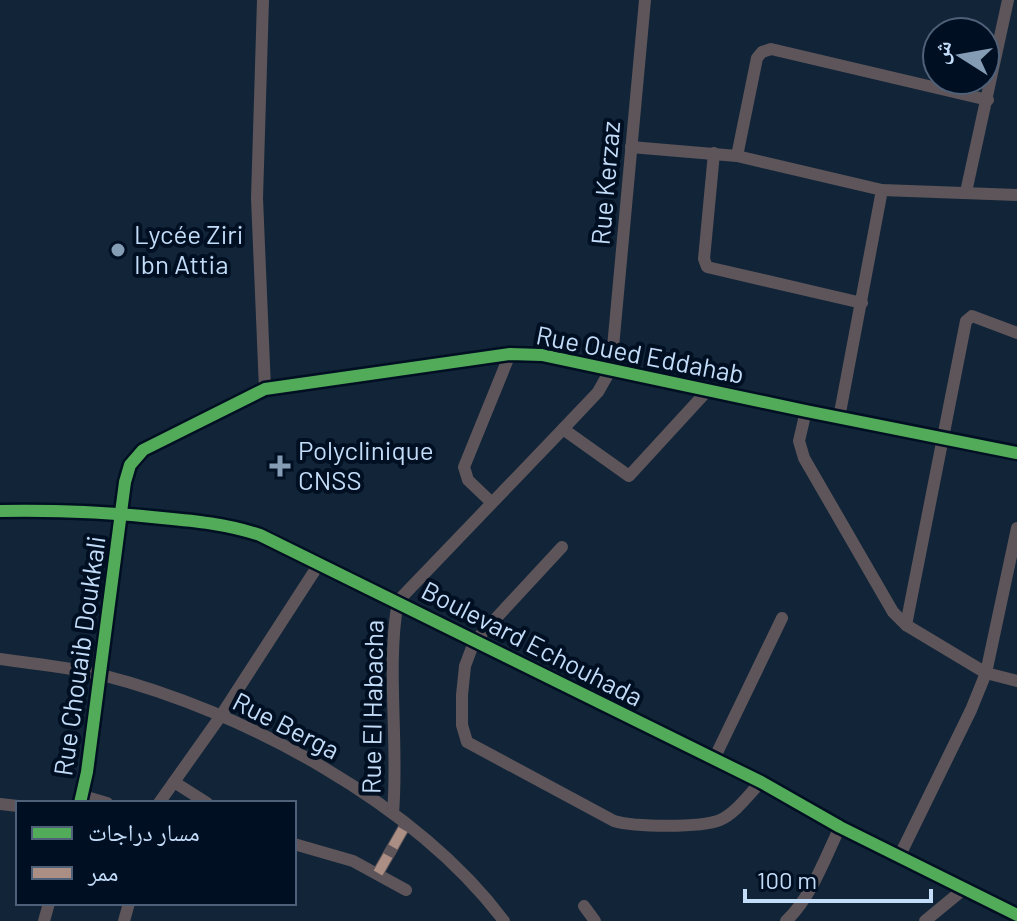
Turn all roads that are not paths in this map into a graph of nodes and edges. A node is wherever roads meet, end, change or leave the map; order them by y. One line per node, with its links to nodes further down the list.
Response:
1 (263, 0): 15 (street)
2 (645, 0): 5 (street, Rue Kerzaz)
3 (1008, 0): 4 (street)
4 (988, 100): 7 (street); 9 (street)
5 (631, 147): 6 (street); 14 (street, Rue Kerzaz)
6 (714, 153): 7 (street); 11 (street)
7 (737, 156): 8 (street)
8 (882, 190): 9 (street); 11 (street)
9 (966, 192): 10 (street)
10 (1017, 195)
11 (862, 303): 18 (street)
12 (1017, 333): 20 (street)
13 (510, 354): 14 (street, Rue Oued Eddahab); 15 (street, Rue Oued Eddahab); 22 (street)
14 (611, 369): 16 (street, Rue Oued Eddahab); 19 (street)
15 (265, 389): 24 (street, Rue Oued Eddahab)
16 (708, 390): 17 (street, Rue Oued Eddahab); 19 (street)
17 (806, 411): 18 (street, Rue Oued Eddahab); 31 (street)
18 (839, 418): 20 (street, Rue Oued Eddahab)
19 (563, 429): 22 (street)
20 (942, 439): 21 (street, Rue Oued Eddahab); 31 (street)
21 (1017, 453)
22 (491, 502): 29 (street)
23 (0, 511): 24 (street, Boulevard Echouhada)
24 (121, 513): 27 (street, Boulevard Echouhada); 35 (street, Rue Chouaib Doukkali)
25 (1017, 528): 28 (street)
26 (562, 547): 32 (street)
27 (319, 564): 29 (street, Boulevard Echouhada); 37 (street)
28 (1011, 585): 34 (street)
29 (398, 601): 32 (street, Boulevard Echouhada); 44 (street, Rue El Habacha)
30 (782, 618): 38 (street)
31 (906, 625): 34 (street)
32 (474, 642): 38 (street, Boulevard Echouhada); 40 (street)
33 (0, 659): 35 (street, Rue Berga)
34 (986, 673): 36 (street); 48 (street)
35 (100, 675): 37 (street, Rue Berga); 41 (street, Rue Chouaib Doukkali)
36 (1017, 681)
37 (220, 717): 39 (street); 44 (street, Rue Berga)
38 (714, 759): 40 (street, Boulevard Echouhada)
39 (174, 782): 42 (street); 43 (street)
40 (761, 782): 46 (street, Boulevard Echouhada)
41 (81, 800)
42 (160, 801)
43 (204, 801)
44 (393, 813): 45 (street, Rue Berga)
45 (406, 824): 49 (street); 54 (street, Rue Berga)
46 (840, 827): 48 (street, Boulevard Echouhada); 56 (street)
47 (296, 845): 49 (street)
48 (900, 855): 50 (street, Boulevard Echouhada)
49 (378, 873): 51 (street)
50 (965, 888): 53 (street, Boulevard Echouhada); 57 (street)
51 (406, 890)
52 (584, 906): 55 (street)
53 (1017, 915)
54 (504, 921)
55 (595, 921)
56 (786, 921)
57 (925, 921)

